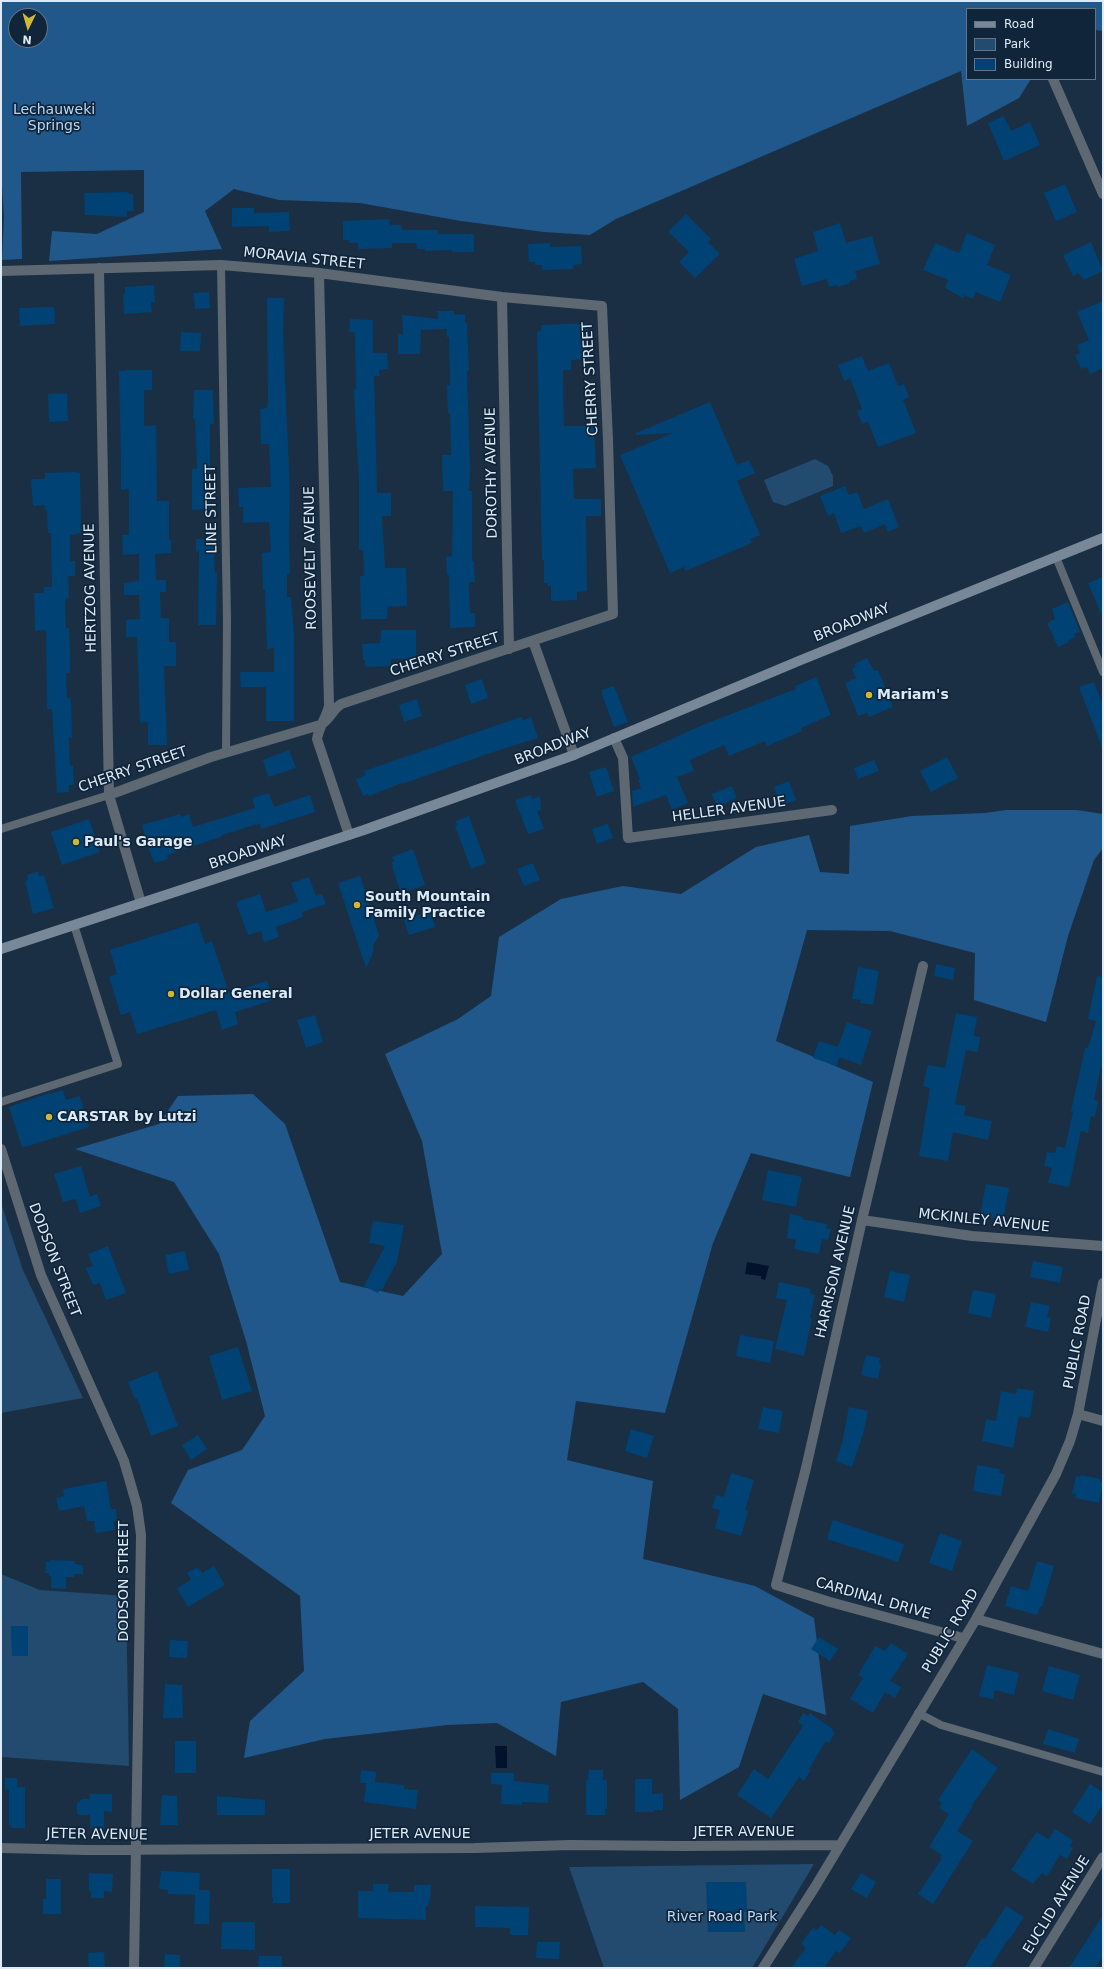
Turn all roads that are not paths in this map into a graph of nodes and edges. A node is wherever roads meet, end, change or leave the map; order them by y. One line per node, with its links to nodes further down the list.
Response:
1 (1053, 80): 2 (street)
2 (1103, 194)
3 (221, 265): 4 (street, MORAVIA STREET); 6 (street, MORAVIA STREET); 16 (lane, LINE STREET)
4 (99, 268): 5 (street, MORAVIA STREET); 18 (street, HERTZOG AVENUE)
5 (1, 270)
6 (319, 273): 7 (street, MORAVIA STREET); 14 (street, ROOSEVELT AVENUE)
7 (502, 297): 8 (street, MORAVIA STREET); 12 (street, DOROTHY AVENUE)
8 (602, 306): 11 (street, CHERRY STREET)
9 (1103, 538): 10 (main road, BROADWAY)
10 (1056, 557): 13 (lane); 15 (main road, BROADWAY)
11 (533, 641): 12 (street, CHERRY STREET); 17 (street)
12 (509, 649): 14 (street, CHERRY STREET)
13 (1103, 672)
14 (320, 725): 16 (street, CHERRY STREET); 21 (street, ROOSEVELT AVENUE)
15 (614, 738): 17 (main road, BROADWAY); 19 (street, HELLER AVENUE)
16 (226, 753): 18 (street, CHERRY STREET)
17 (574, 755): 21 (main road, BROADWAY)
18 (108, 795): 20 (lane, CHERRY STREET); 22 (street, HERTZOG AVENUE)
19 (832, 810)
20 (1, 829)
21 (349, 835): 22 (main road, BROADWAY)
22 (141, 904): 23 (main road, BROADWAY)
23 (74, 925): 24 (main road, BROADWAY); 26 (lane)
24 (1, 950)
25 (923, 966): 28 (street, HARRISON AVENUE)
26 (1, 1102)
27 (1, 1148): 42 (street, DODSON STREET)
28 (862, 1220): 29 (street, MCKINLEY AVENUE); 34 (street, HARRISON AVENUE)
29 (1103, 1246)
30 (1103, 1284): 31 (street, PUBLIC ROAD)
31 (1099, 1320): 32 (street, PUBLIC ROAD)
32 (1078, 1414): 33 (street); 35 (street, PUBLIC ROAD)
33 (1103, 1421)
34 (776, 1585): 36 (street, CARDINAL DRIVE)
35 (976, 1619): 36 (street, PUBLIC ROAD); 37 (street)
36 (963, 1638): 38 (street, PUBLIC ROAD)
37 (1103, 1654)
38 (918, 1713): 39 (lane); 40 (street, PUBLIC ROAD)
39 (1103, 1772)
40 (840, 1845): 42 (street, JETER AVENUE); 45 (street, PUBLIC ROAD)
41 (1, 1848): 42 (street, JETER AVENUE)
42 (136, 1850): 44 (street, DODSON STREET)
43 (1103, 1857): 46 (street, EUCLID AVENUE)
44 (134, 1968)
45 (763, 1968)
46 (1034, 1968)

